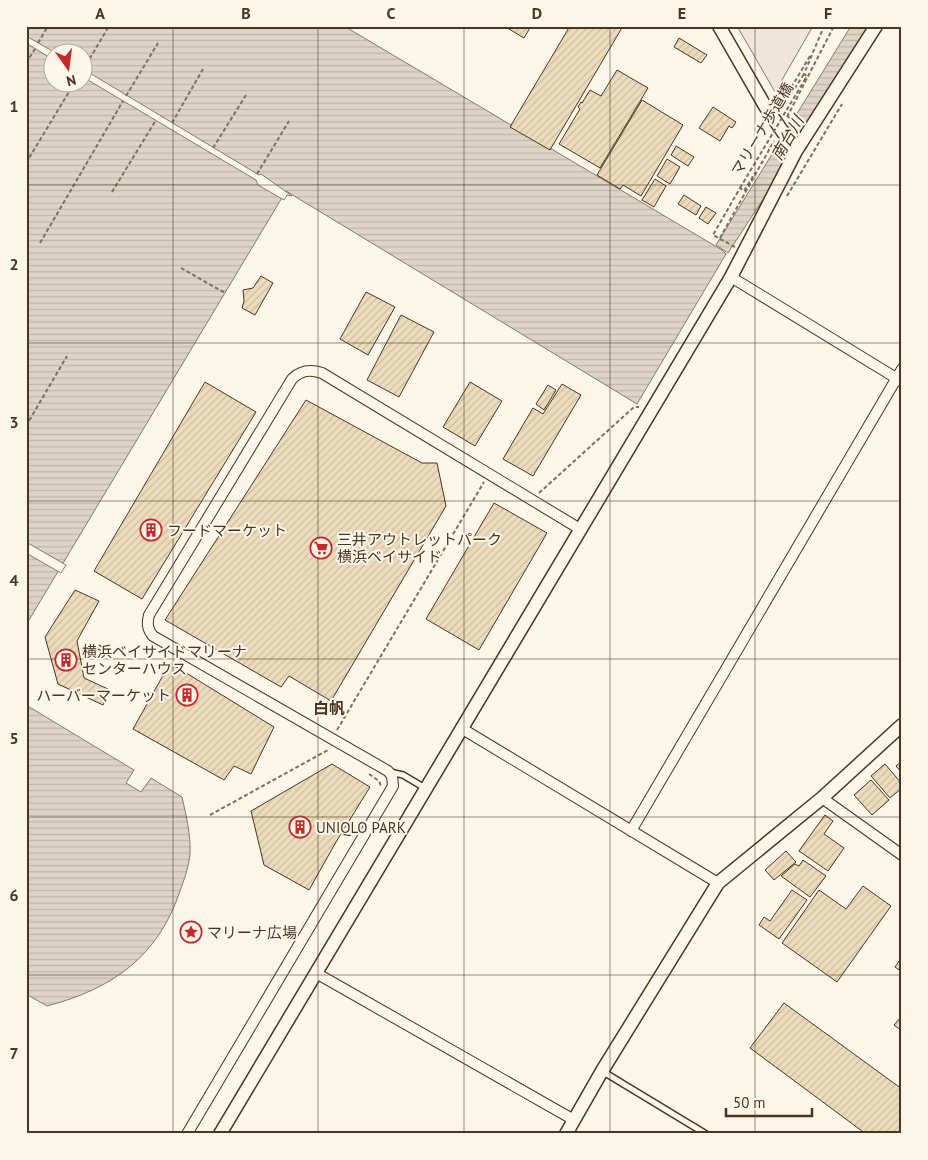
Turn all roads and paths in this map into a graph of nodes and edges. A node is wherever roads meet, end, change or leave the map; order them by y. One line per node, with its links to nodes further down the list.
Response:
1 (48, 26): 6 (path)
2 (109, 26): 10 (path)
3 (719, 26): 24 (street)
4 (824, 26): 9 (path)
5 (876, 26): 24 (street)
6 (38, 43)
7 (158, 43): 16 (path)
8 (35, 48): 11 (path)
9 (814, 50): 13 (path); 13 (path)
10 (92, 55)
11 (26, 63)
12 (202, 69): 21 (path)
13 (804, 74): 28 (path, マリーナ歩道橋, bridge)
14 (69, 92): 25 (path)
15 (246, 95): 23 (path)
16 (126, 96)
17 (124, 101): 30 (path)
18 (788, 117): 22 (path)
19 (156, 120): 29 (path)
20 (289, 121): 27 (path)
21 (172, 123)
22 (800, 123)
23 (213, 148)
24 (796, 151): 33 (street)
25 (26, 163)
26 (755, 173): 28 (path)
27 (257, 174)
28 (740, 188): 31 (path)
29 (112, 192)
30 (40, 243)
31 (735, 246)
32 (181, 268): 34 (path)
33 (731, 277): 36 (street); 41 (street)
34 (225, 293)
35 (67, 356): 38 (path)
36 (900, 376): 52 (street)
37 (639, 407): 40 (path)
38 (26, 426)
39 (485, 480): 44 (path)
40 (538, 494)
41 (580, 529): 43 (street); 46 (street)
42 (902, 725): 50 (street)
43 (461, 728): 48 (street); 52 (street)
44 (336, 732)
45 (329, 749): 51 (path)
46 (388, 771): 48 (lane); 58 (street)
47 (369, 774): 49 (path)
48 (425, 788): 55 (street)
49 (381, 790)
50 (822, 798): 53 (street); 54 (street)
51 (210, 815)
52 (631, 831): 54 (street)
53 (902, 855)
54 (718, 883): 56 (street)
55 (316, 973): 57 (street); 59 (street)
56 (602, 1071): 57 (street); 61 (lane)
57 (574, 1120): 60 (street)
58 (187, 1134)
59 (220, 1134)
60 (566, 1134)
61 (706, 1134)

